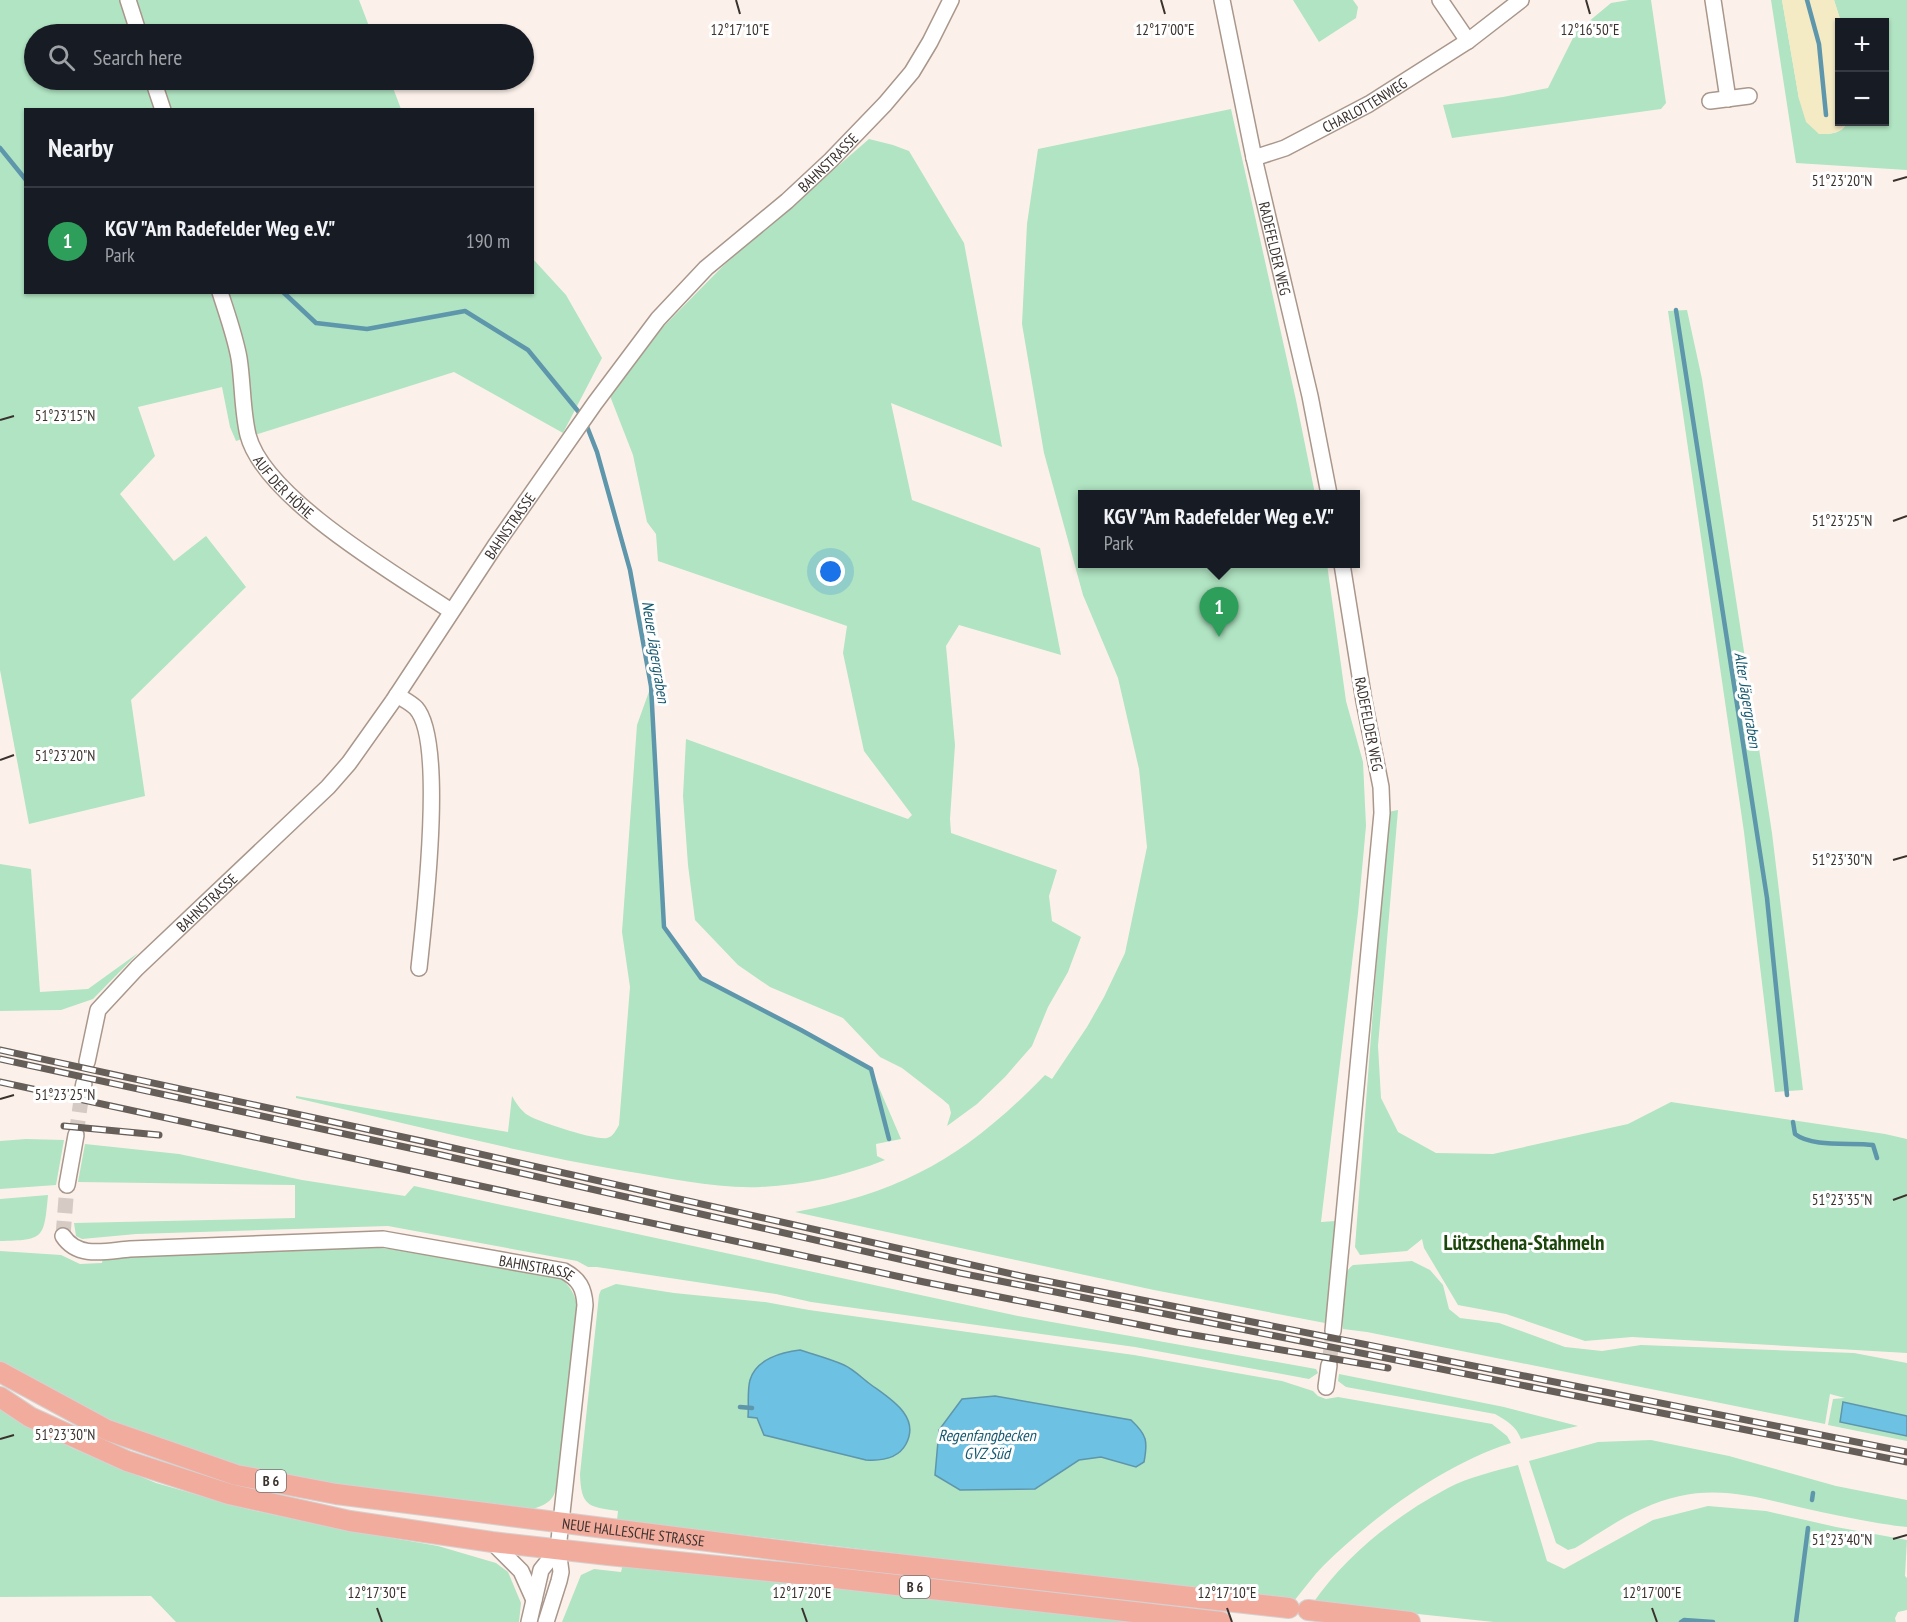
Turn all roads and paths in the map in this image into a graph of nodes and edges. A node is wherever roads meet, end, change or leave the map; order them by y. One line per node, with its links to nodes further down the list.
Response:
1 (128, 0): 7 (street)
2 (951, 0): 18 (street, BAHNSTRASSE)
3 (1222, 0): 14 (street, RADEFELDER WEG)
4 (1440, 0): 8 (street)
5 (1521, 0): 8 (street, CHARLOTTENWEG)
6 (1713, 0): 11 (street)
7 (136, 24)
8 (1468, 41): 14 (street, CHARLOTTENWEG)
9 (156, 90): 13 (street)
10 (1749, 96): 11 (street)
11 (1728, 99): 12 (street)
12 (1710, 102)
13 (162, 108)
14 (1254, 158): 16 (street, RADEFELDER WEG)
15 (221, 294): 18 (street, AUF DER HÖHE)
16 (1328, 490)
17 (1343, 568): 25 (street, RADEFELDER WEG)
18 (451, 611): 19 (street, BAHNSTRASSE)
19 (397, 695): 20 (street); 21 (street, BAHNSTRASSE)
20 (419, 968)
21 (87, 1062)
22 (76, 1135): 23 (street)
23 (67, 1185)
24 (63, 1236): 30 (street, BAHNSTRASSE)
25 (1333, 1331)
26 (1329, 1365): 28 (street)
27 (0, 1372): 30 (main road, NEUE HALLESCHE STRASSE / B 6)
28 (1326, 1387)
29 (0, 1396): 31 (main road, NEUE HALLESCHE STRASSE / B 6)
30 (562, 1523): 32 (street); 37 (main road, NEUE HALLESCHE STRASSE / B 6)
31 (492, 1542): 32 (main road, NEUE HALLESCHE STRASSE / B 6); 33 (street)
32 (558, 1549): 33 (street); 35 (street); 36 (main road, NEUE HALLESCHE STRASSE / B 6)
33 (534, 1600): 34 (street)
34 (529, 1622)
35 (546, 1622)
36 (1221, 1622)
37 (1410, 1622)

